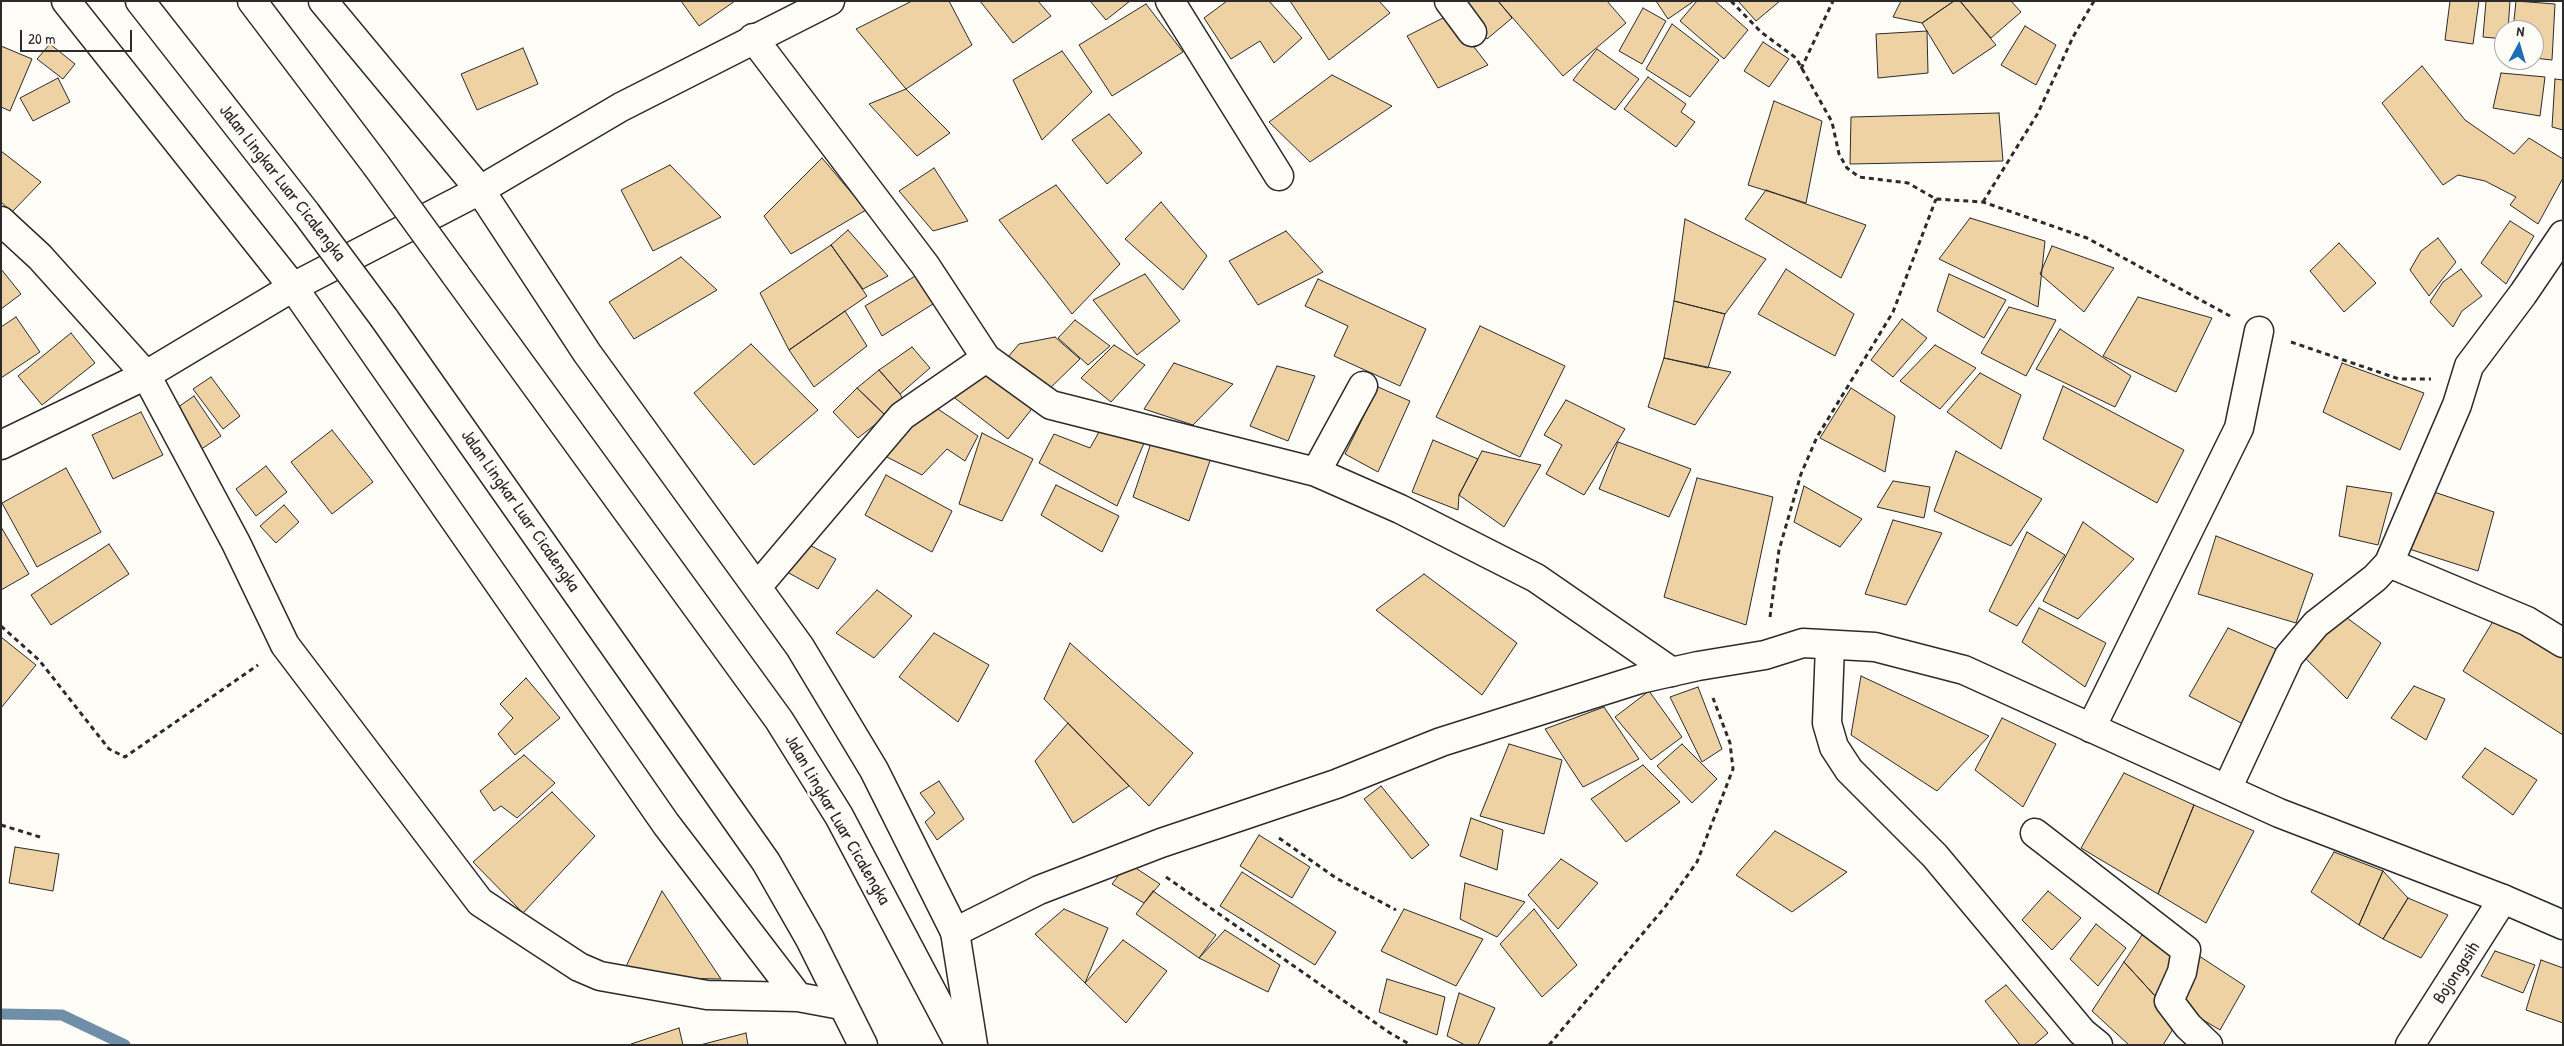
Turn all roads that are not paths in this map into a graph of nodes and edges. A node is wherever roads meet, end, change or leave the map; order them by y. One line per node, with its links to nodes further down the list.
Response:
1 (66, 1): 14 (main road)
2 (140, 1): 33 (main road, Jalan Lingkar Luar Cicalengka, bridge)
3 (252, 1): 35 (main road, Jalan Lingkar Luar Cicalengka, bridge)
4 (323, 1): 11 (main road)
5 (830, 1): 9 (main road)
6 (1170, 1): 10 (main road)
7 (1449, 1): 8 (main road)
8 (1472, 32)
9 (753, 38): 11 (main road); 16 (main road)
10 (1279, 176)
11 (480, 190): 14 (main road); 22 (main road)
12 (1, 222): 17 (main road)
13 (2563, 235): 21 (main road)
14 (293, 287): 17 (main road); 32 (main road)
15 (2259, 331): 26 (main road)
16 (986, 358): 20 (main road); 22 (main road)
17 (146, 375): 19 (main road); 32 (main road)
18 (1363, 386): 20 (main road)
19 (1, 445)
20 (1316, 472): 25 (main road)
21 (2389, 563): 23 (main road); 27 (main road)
22 (757, 587): 31 (main road)
23 (2563, 643)
24 (1830, 646): 25 (main road); 26 (main road); 37 (main road)
25 (1672, 672): 31 (main road)
26 (2091, 728): 27 (main road)
27 (2227, 789): 29 (main road)
28 (2035, 833): 38 (main road)
29 (2503, 899): 30 (main road); 39 (main road, Bojongasih)
30 (2563, 925)
31 (955, 932): 36 (main road)
32 (798, 997): 33 (main road)
33 (841, 1005): 34 (main road, Jalan Lingkar Luar Cicalengka)
34 (863, 1045)
35 (960, 1045)
36 (973, 1045)
37 (2098, 1045)
38 (2208, 1045)
39 (2410, 1045)

